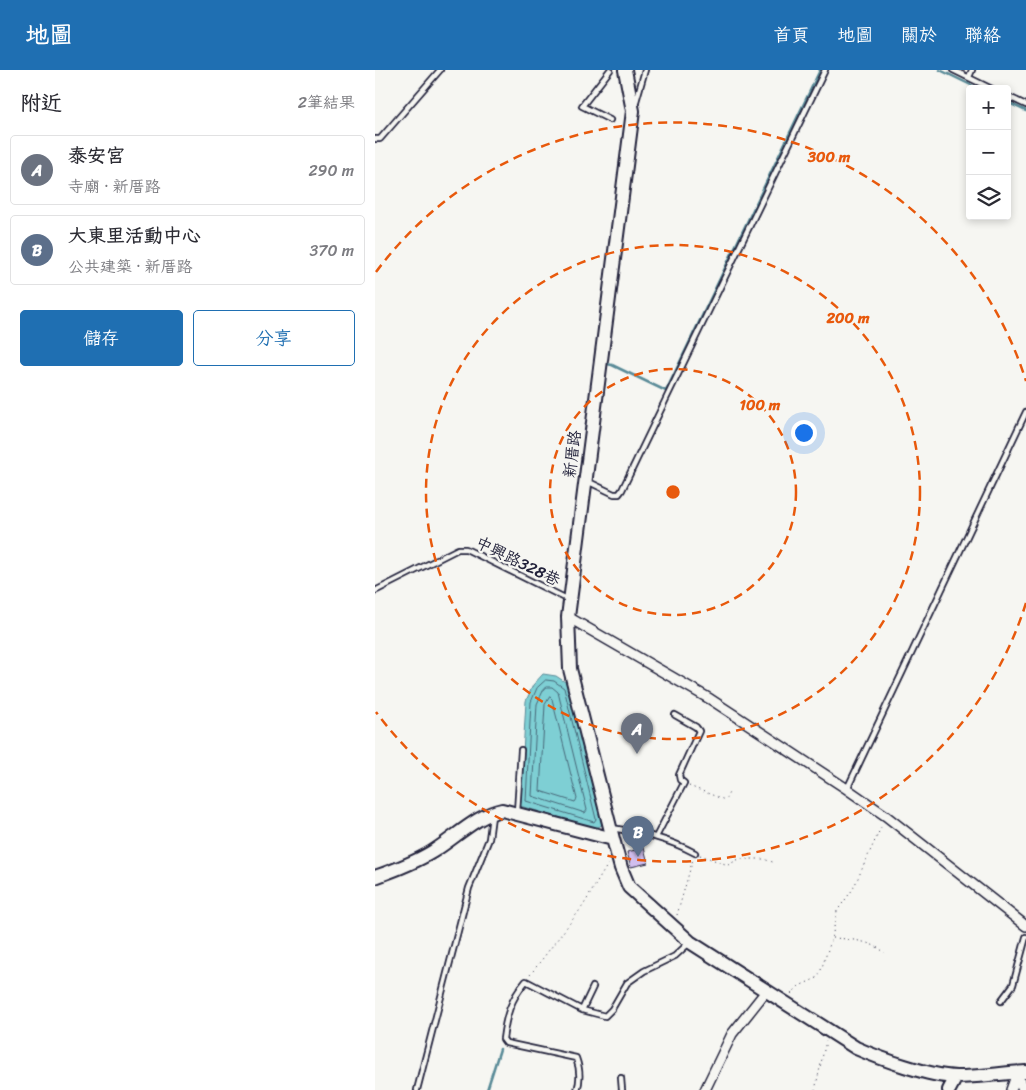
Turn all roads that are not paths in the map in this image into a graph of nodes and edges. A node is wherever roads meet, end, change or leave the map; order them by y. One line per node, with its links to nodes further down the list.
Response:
1 (440, 70): 14 (lane)
2 (611, 70): 13 (lane)
3 (625, 70): 12 (street, 新厝路)
4 (645, 70): 12 (lane)
5 (825, 70): 16 (lane)
6 (953, 70): 8 (lane)
7 (972, 70): 8 (lane)
8 (969, 77): 9 (lane)
9 (985, 85)
10 (1011, 98): 11 (lane)
11 (1026, 105)
12 (633, 111): 16 (street, 新厝路)
13 (610, 120)
14 (375, 139)
15 (1026, 412): 22 (lane)
16 (585, 480): 18 (street, 新厝路)
17 (375, 591): 18 (lane, 中興路328巷)
18 (570, 601): 19 (street, 新厝路)
19 (568, 617): 22 (street); 26 (street, 新厝路)
20 (675, 715): 25 (lane)
21 (521, 750): 24 (lane)
22 (847, 788): 29 (street)
23 (492, 812): 24 (street); 28 (street); 39 (lane)
24 (517, 813): 26 (street)
25 (656, 837): 26 (lane); 27 (lane)
26 (613, 839): 31 (street, 新厝路)
27 (695, 853)
28 (375, 877)
29 (1026, 926)
30 (1026, 937): 34 (lane)
31 (690, 942): 33 (street, 新厝路); 35 (lane)
32 (593, 987): 35 (lane)
33 (767, 990): 37 (street, 新厝路); 42 (street)
34 (1001, 1002)
35 (582, 1010): 40 (lane)
36 (1021, 1072): 37 (street, 新厝路); 44 (street); 45 (street)
37 (956, 1076): 43 (street)
38 (621, 1078): 41 (lane)
39 (417, 1090)
40 (577, 1090)
41 (621, 1090)
42 (705, 1090)
43 (949, 1090)
44 (1011, 1090)
45 (1023, 1090)

